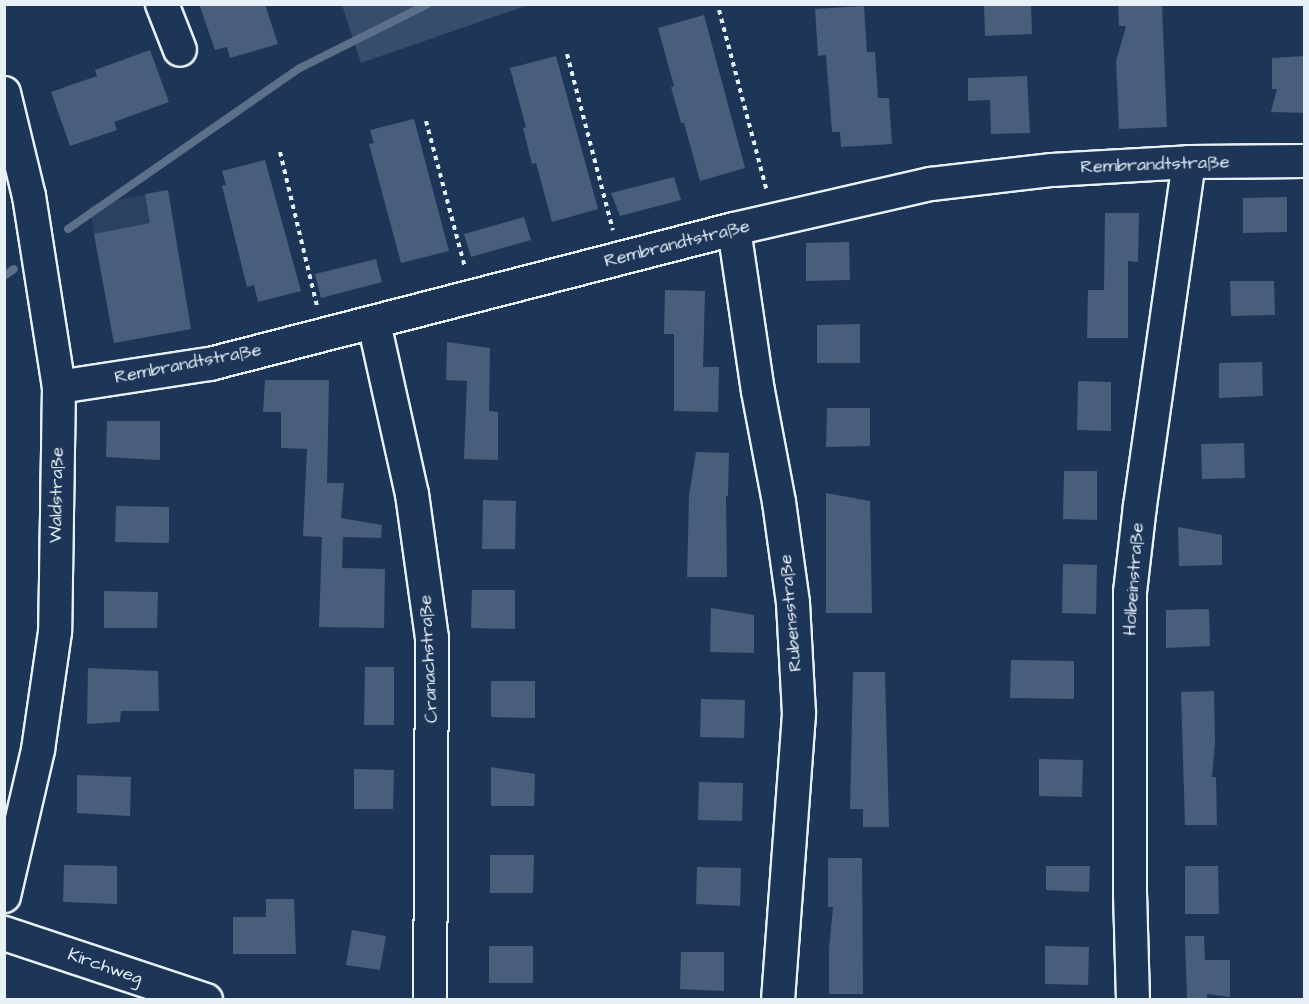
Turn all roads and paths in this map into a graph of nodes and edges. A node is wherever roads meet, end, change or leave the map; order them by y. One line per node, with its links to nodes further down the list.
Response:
1 (162, 4): 3 (street)
2 (719, 10): 10 (path)
3 (180, 50)
4 (567, 54): 12 (path)
5 (5, 98): 16 (street, Waldstraße)
6 (426, 121): 13 (path)
7 (280, 152): 15 (path)
8 (1305, 161): 9 (street, Rembrandtstraße)
9 (1189, 162): 10 (street, Rembrandtstraße); 22 (street, Holbeinstraße)
10 (775, 220): 11 (street, Rembrandtstraße)
11 (734, 229): 12 (street, Rembrandtstraße); 21 (street, Rubensstraße)
12 (621, 258): 13 (street, Rembrandtstraße)
13 (472, 297): 14 (street, Rembrandtstraße)
14 (374, 323): 15 (street, Rembrandtstraße); 20 (street, Cranachstraße)
15 (325, 335): 16 (street, Rembrandtstraße)
16 (59, 387): 17 (street, Waldstraße)
17 (4, 896)
18 (4, 933): 19 (street, Kirchweg)
19 (205, 999)
20 (430, 999)
21 (778, 999)
22 (1133, 999)

